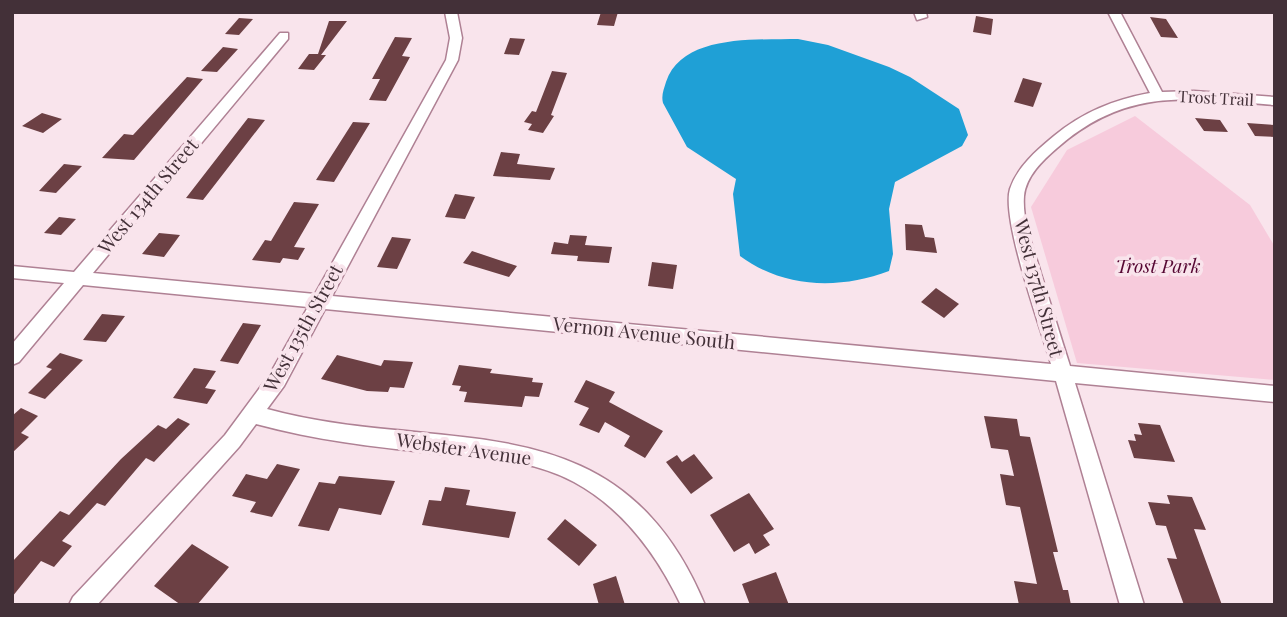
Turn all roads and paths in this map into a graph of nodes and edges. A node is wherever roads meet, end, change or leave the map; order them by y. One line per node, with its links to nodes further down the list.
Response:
1 (451, 12): 8 (street, West 135th Street)
2 (1114, 12): 4 (street)
3 (284, 36): 7 (street, West 134th Street)
4 (1158, 96): 5 (street, Trost Trail); 10 (street, West 137th Street)
5 (1275, 101)
6 (12, 272): 7 (street, Vernon Avenue South)
7 (77, 280): 8 (street, Vernon Avenue South); 9 (street, West 134th Street)
8 (319, 301): 10 (street, Vernon Avenue South); 12 (street, West 135th Street)
9 (12, 357)
10 (1063, 374): 11 (street, Vernon Avenue South); 15 (street, West 137th Street)
11 (1275, 394)
12 (252, 414): 13 (street, West 135th Street); 14 (street, Webster Avenue)
13 (81, 605)
14 (693, 605)
15 (1132, 605)

